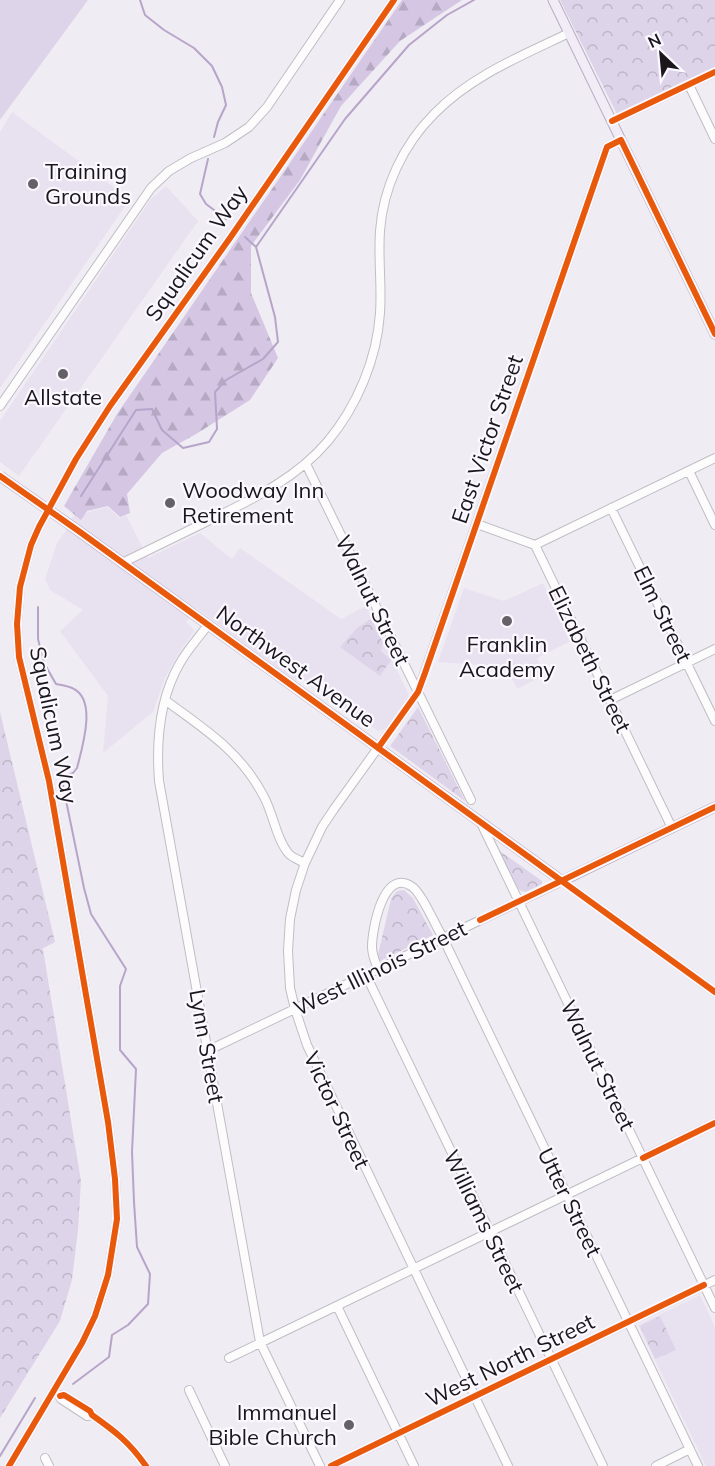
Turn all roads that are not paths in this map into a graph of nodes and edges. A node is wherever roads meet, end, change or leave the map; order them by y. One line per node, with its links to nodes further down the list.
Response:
1 (340, 0): 11 (street)
2 (394, 0): 56 (street, Squalicum Way)
3 (553, 0): 4 (main road)
4 (569, 33): 7 (main road); 13 (street)
5 (715, 72): 6 (street)
6 (689, 85): 7 (street); 8 (street)
7 (612, 121): 9 (main road)
8 (715, 139)
9 (621, 140): 10 (main road); 17 (street, East Victor Street)
10 (715, 333)
11 (0, 406)
12 (715, 458): 14 (street)
13 (306, 464): 20 (street); 24 (street, Walnut Street)
14 (688, 471): 16 (street); 18 (street)
15 (0, 476): 20 (main road, Northwest Avenue, bridge)
16 (611, 508): 19 (street); 23 (street, Elm Street)
17 (477, 524): 19 (street); 24 (street, East Victor Street)
18 (715, 525)
19 (535, 544): 26 (street, Elizabeth Street)
20 (122, 563): 21 (main road, Northwest Avenue)
21 (208, 625): 25 (street, Lynn Street); 28 (main road, Northwest Avenue)
22 (715, 649): 23 (street)
23 (687, 663): 26 (street); 27 (street, Elm Street)
24 (418, 692): 28 (street, East Victor Street); 29 (street, Walnut Street)
25 (165, 700): 33 (street); 41 (street, Lynn Street)
26 (610, 700): 32 (street, Elizabeth Street)
27 (715, 721)
28 (378, 748): 31 (main road, Northwest Avenue); 33 (street, Victor Street)
29 (471, 800)
30 (715, 807): 32 (main road, West Illinois Street)
31 (480, 822): 34 (main road, Northwest Avenue); 35 (street, Walnut Street)
32 (672, 828): 34 (main road, West Illinois Street)
33 (305, 863): 40 (street, Victor Street)
34 (562, 881): 35 (street, West Illinois Street); 39 (street, Northwest Avenue)
35 (519, 902): 36 (street, West Illinois Street); 43 (street, Walnut Street)
36 (443, 938): 37 (street, West Illinois Street); 37 (street, Utter Street); 44 (street, Utter Street)
37 (378, 969): 38 (street, West Illinois Street)
38 (366, 975): 40 (street, West Illinois Street); 45 (street, Williams Street)
39 (715, 992)
40 (295, 1009): 41 (street, West Illinois Street); 46 (street, Victor Street)
41 (207, 1051): 52 (street, Lynn Street)
42 (715, 1123): 43 (street)
43 (643, 1158): 44 (street); 48 (street, Walnut Street)
44 (567, 1194): 45 (street); 51 (street, Utter Street)
45 (490, 1232): 46 (street); 54 (street, Williams Street)
46 (413, 1269): 49 (street); 57 (street, Victor Street)
47 (715, 1280): 48 (street, West North Street)
48 (704, 1286): 50 (street, Walnut Street); 51 (street, West North Street)
49 (337, 1305): 52 (street); 58 (street)
50 (715, 1308)
51 (628, 1322): 54 (street, West North Street); 59 (street, Utter Street)
52 (260, 1342): 53 (street); 65 (street, Lynn Street)
53 (229, 1358)
54 (551, 1360): 57 (street, West North Street); 69 (street, Williams Street)
55 (189, 1390): 64 (street)
56 (56, 1393): 61 (street, Squalicum Way); 63 (street)
57 (475, 1397): 58 (street, West North Street); 68 (street, Victor Street)
58 (398, 1433): 66 (street, West North Street); 67 (street)
59 (690, 1449): 70 (street); 71 (street, Utter Street)
60 (45, 1458): 62 (street)
61 (9, 1466)
62 (49, 1466)
63 (146, 1466)
64 (225, 1466)
65 (320, 1466)
66 (331, 1466)
67 (414, 1466)
68 (508, 1466)
69 (603, 1466)
70 (656, 1466)
71 (698, 1466)

